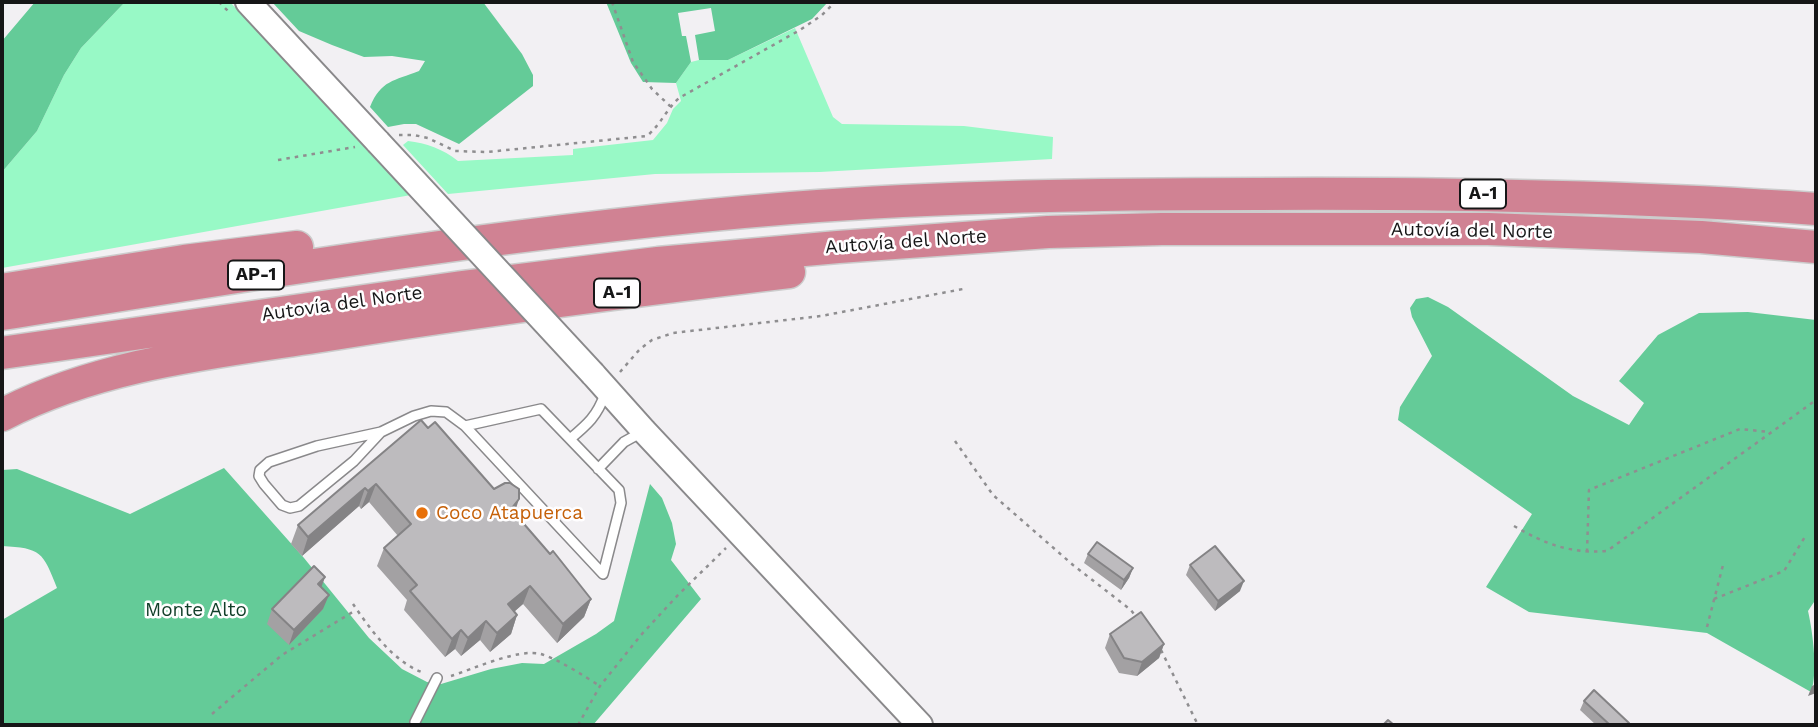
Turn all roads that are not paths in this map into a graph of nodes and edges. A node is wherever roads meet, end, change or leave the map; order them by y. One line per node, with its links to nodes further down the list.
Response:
1 (247, 2): 9 (main road, bridge)
2 (1816, 209): 4 (highway, Autovía del Norte / A-1)
3 (1243, 229): 5 (highway, Autovía del Norte / A-1); 8 (highway, Autovía del Norte / AP-1); 10 (highway, A-1)
4 (510, 237): 6 (highway, A-1); 7 (highway, Autovía del Norte / AP-1)
5 (1816, 247)
6 (2, 290)
7 (2, 314)
8 (2, 353)
9 (600, 381): 12 (main road); 14 (lane)
10 (2, 415)
11 (465, 426): 13 (lane); 14 (lane); 15 (lane)
12 (644, 431): 15 (lane); 18 (main road)
13 (381, 432): 13 (lane)
14 (570, 439): 15 (lane)
15 (598, 469)
16 (437, 678): 17 (lane)
17 (415, 722)
18 (920, 725)

